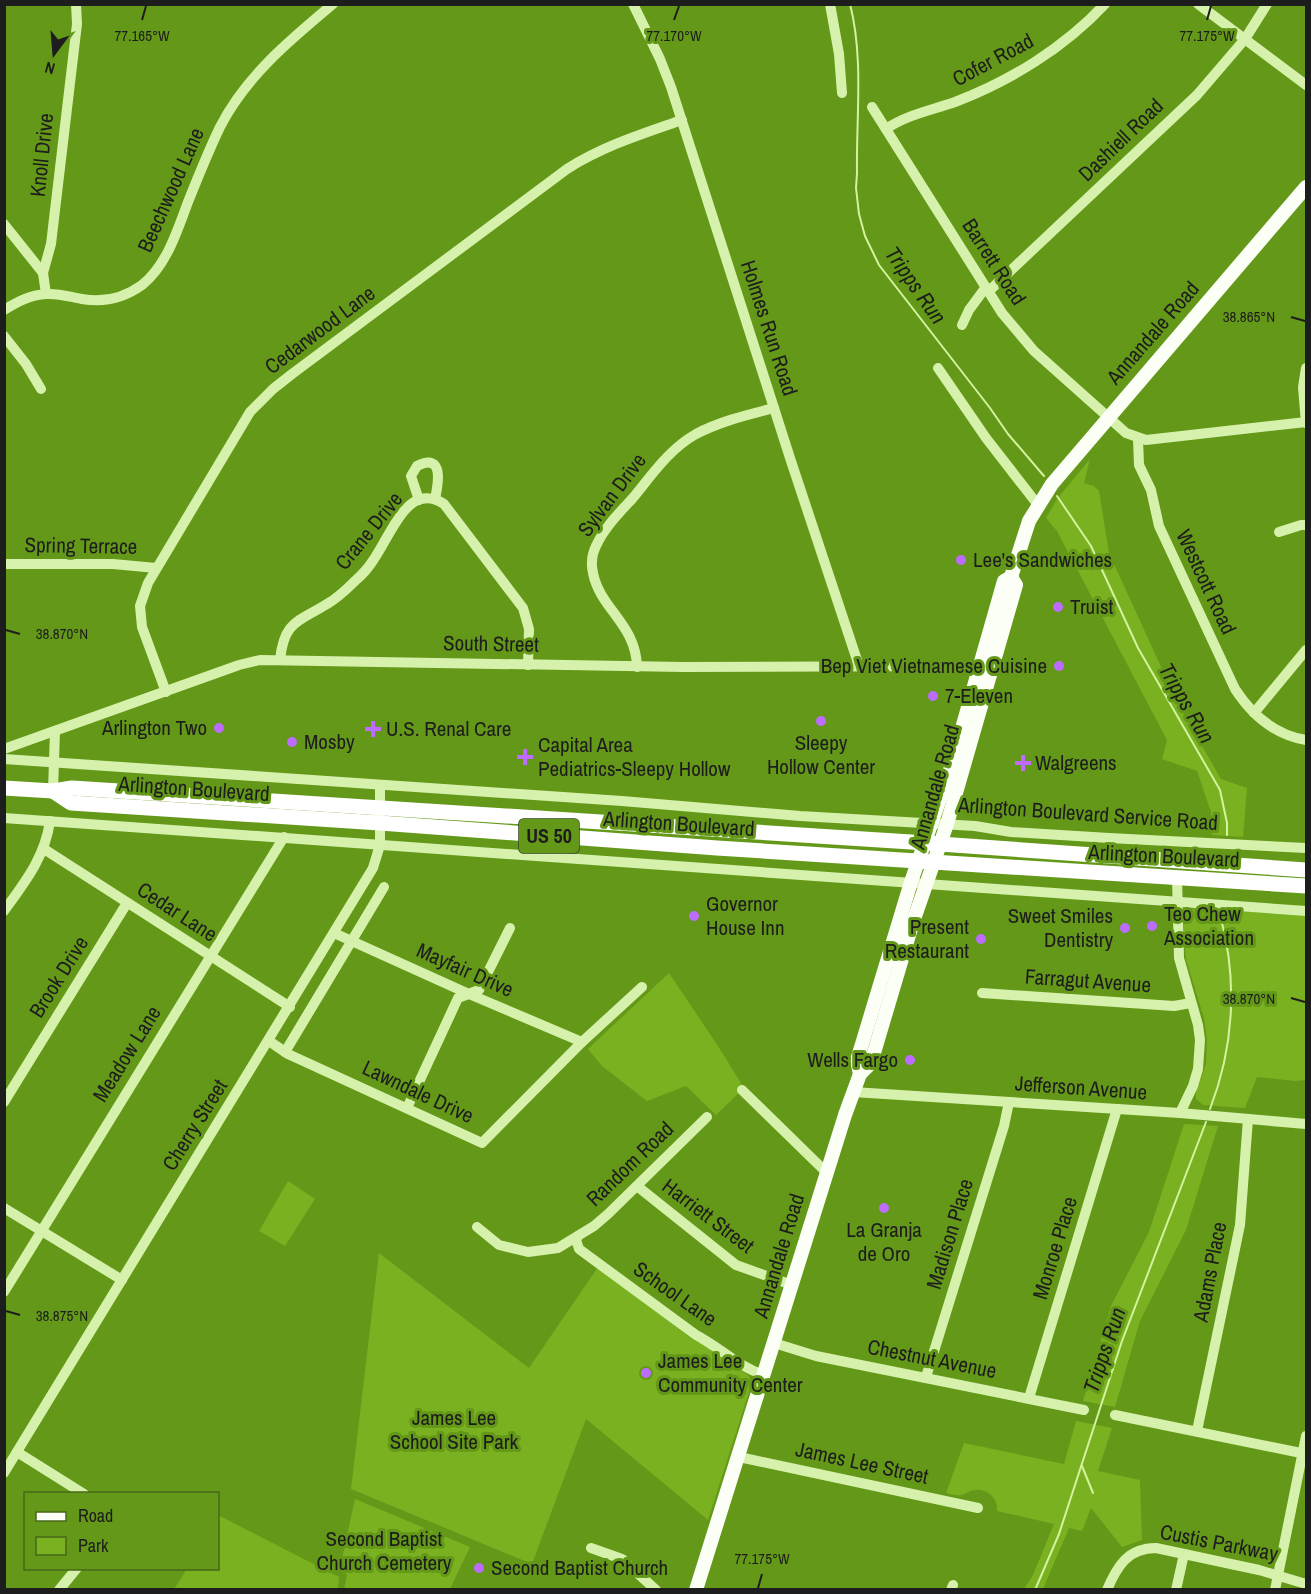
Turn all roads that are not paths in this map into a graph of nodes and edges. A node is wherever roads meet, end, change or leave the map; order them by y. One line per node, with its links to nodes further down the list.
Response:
1 (76, 4): 16 (street, Knoll Drive)
2 (333, 4): 18 (street, Beechwood Lane)
3 (633, 4): 12 (street, Holmes Run Road)
4 (830, 4): 10 (street)
5 (1105, 4): 13 (street, Cofer Road)
6 (1198, 4): 8 (street)
7 (1267, 4): 8 (street, Dashiell Road)
8 (1245, 39): 9 (street); 17 (street, Dashiell Road)
9 (1306, 85)
10 (842, 93)
11 (872, 107): 13 (street, Barrett Road)
12 (682, 120): 25 (street, Holmes Run Road); 35 (street, Cedarwood Lane)
13 (886, 129): 17 (street, Barrett Road)
14 (1304, 195): 26 (main road, Annandale Road)
15 (4, 224): 16 (street)
16 (43, 273): 18 (street)
17 (988, 289): 20 (street, Dashiell Road); 26 (street, Barrett Road)
18 (46, 294): 19 (street, Beechwood Lane)
19 (4, 310)
20 (962, 324)
21 (4, 336): 24 (street)
22 (938, 368): 31 (street)
23 (1306, 368): 27 (street)
24 (41, 389)
25 (774, 408): 39 (street, Holmes Run Road); 40 (street, Sylvan Drive)
26 (1109, 416): 28 (street); 31 (main road, Annandale Road)
27 (1306, 423): 28 (street)
28 (1138, 439): 43 (street, Westcott Road)
29 (435, 499): 30 (street, Crane Drive); 30 (street); 38 (street, Crane Drive)
30 (419, 500): 37 (street, Crane Drive)
31 (1038, 505): 41 (main road, Annandale Road)
32 (1306, 525): 33 (street)
33 (1279, 532)
34 (4, 564): 35 (street, Spring Terrace)
35 (156, 568): 42 (street, Cedarwood Lane)
36 (1306, 651): 43 (street)
37 (280, 660): 38 (street, South Street); 42 (street, South Street)
38 (528, 664): 40 (street, South Street)
39 (859, 666): 40 (street, South Street); 41 (street, South Street)
40 (637, 667)
41 (986, 672): 56 (main road, Annandale Road)
42 (166, 692): 44 (street, South Street)
43 (1254, 713): 45 (street, Westcott Road)
44 (55, 731): 46 (street, South Street); 48 (street)
45 (1306, 740)
46 (4, 749)
47 (4, 759): 48 (street, Arlington Boulevard Service Road)
48 (54, 762): 49 (street, Arlington Boulevard Service Road); 51 (street)
49 (380, 785): 52 (street, Arlington Boulevard Service Road); 53 (street, Cherry Street)
50 (4, 788): 51 (highway, Arlington Boulevard / US 50)
51 (53, 791): 53 (highway, Arlington Boulevard / US 50)
52 (750, 811): 56 (street, Arlington Boulevard Service Road); 57 (street)
53 (380, 816): 57 (highway, Arlington Boulevard / US 50); 60 (highway, Arlington Boulevard / US 50); 62 (street, Cherry Street)
54 (4, 818): 55 (street)
55 (50, 821): 58 (street); 64 (street)
56 (940, 824): 59 (street, Arlington Boulevard Service Road); 61 (main road, Annandale Road)
57 (748, 833): 61 (highway, Arlington Boulevard / US 50)
58 (284, 837): 62 (street); 80 (street, Meadow Lane)
59 (1176, 841): 63 (street, Arlington Boulevard Service Road); 67 (street)
60 (646, 843): 65 (highway, Arlington Boulevard / US 50); 66 (street)
61 (933, 844): 65 (main road, Annandale Road); 67 (highway, Arlington Boulevard / US 50)
62 (380, 845): 66 (street); 78 (street, Cherry Street)
63 (1306, 848)
64 (44, 849): 73 (street, Cedar Lane); 75 (street)
65 (928, 862): 67 (highway, Arlington Boulevard / US 50); 69 (main road, Annandale Road); 70 (main road, Annandale Road)
66 (646, 863): 69 (street)
67 (1176, 869): 68 (highway, Arlington Boulevard / US 50); 71 (highway, Arlington Boulevard / US 50); 74 (street)
68 (1306, 870)
69 (911, 882): 70 (street); 89 (main road, Annandale Road)
70 (927, 884): 74 (street); 89 (main road, Annandale Road)
71 (1306, 886)
72 (384, 887): 79 (street)
73 (127, 903): 80 (street, Cedar Lane); 92 (street, Brook Drive)
74 (1176, 903): 76 (street); 84 (street)
75 (4, 911)
76 (1306, 911)
77 (510, 928): 83 (street)
78 (334, 933): 79 (street, Mayfair Drive); 85 (street, Cherry Street)
79 (351, 941): 83 (street, Mayfair Drive); 88 (street)
80 (210, 956): 85 (street, Cedar Lane); 104 (street, Meadow Lane)
81 (642, 987): 87 (street, Lawndale Drive)
82 (982, 993): 84 (street, Farragut Avenue)
83 (469, 994): 87 (street, Mayfair Drive); 94 (street)
84 (1191, 1003): 96 (street)
85 (290, 1007): 86 (street, Cherry Street)
86 (269, 1041): 88 (street, Lawndale Drive); 106 (street, Cherry Street)
87 (582, 1042): 94 (street, Lawndale Drive)
88 (285, 1052): 94 (street, Lawndale Drive)
89 (860, 1074): 91 (main road, Annandale Road)
90 (742, 1090): 100 (street)
91 (853, 1092): 93 (street, Jefferson Avenue); 100 (main road, Annandale Road)
92 (4, 1102)
93 (1009, 1102): 95 (street, Jefferson Avenue); 111 (street, Madison Place)
94 (407, 1108)
95 (1117, 1109): 96 (street, Jefferson Avenue); 112 (street, Monroe Place)
96 (1180, 1113): 98 (street, Jefferson Avenue)
97 (707, 1116): 101 (street, Random Road)
98 (1248, 1119): 99 (street, Jefferson Avenue); 115 (street, Adams Place)
99 (1306, 1124)
100 (827, 1173): 107 (main road, Annandale Road)
101 (637, 1186): 105 (street, Random Road); 107 (street, Harriett Street)
102 (4, 1208): 104 (street)
103 (477, 1227): 105 (street, Random Road)
104 (42, 1231): 106 (street); 108 (street, Meadow Lane)
105 (578, 1236): 110 (street, School Lane)
106 (122, 1280): 117 (street, Cherry Street)
107 (792, 1285): 109 (main road, Annandale Road)
108 (4, 1292)
109 (774, 1344): 110 (main road, Annandale Road); 111 (street, Chestnut Avenue)
110 (764, 1375): 119 (main road, Annandale Road)
111 (927, 1377): 112 (street, Chestnut Avenue)
112 (1029, 1398): 113 (street, Chestnut Avenue)
113 (1084, 1410)
114 (1115, 1415): 115 (street)
115 (1197, 1431): 118 (street)
116 (1306, 1436): 118 (street)
117 (17, 1452): 120 (street, Cherry Street); 121 (street)
118 (1305, 1454): 126 (street)
119 (738, 1457): 122 (street, James Lee Street); 130 (main road, Annandale Road)
120 (4, 1473)
121 (81, 1492)
122 (978, 1508)
123 (591, 1548): 129 (street)
124 (1184, 1554): 126 (street, Custis Parkway); 131 (street, Custis Parkway); 132 (street)
125 (76, 1570): 128 (street)
126 (1278, 1575): 127 (street, Custis Parkway); 133 (street)
127 (1306, 1584)
128 (59, 1590)
129 (656, 1590)
130 (696, 1590)
131 (1107, 1590)
132 (1176, 1590)
133 (1275, 1590)

